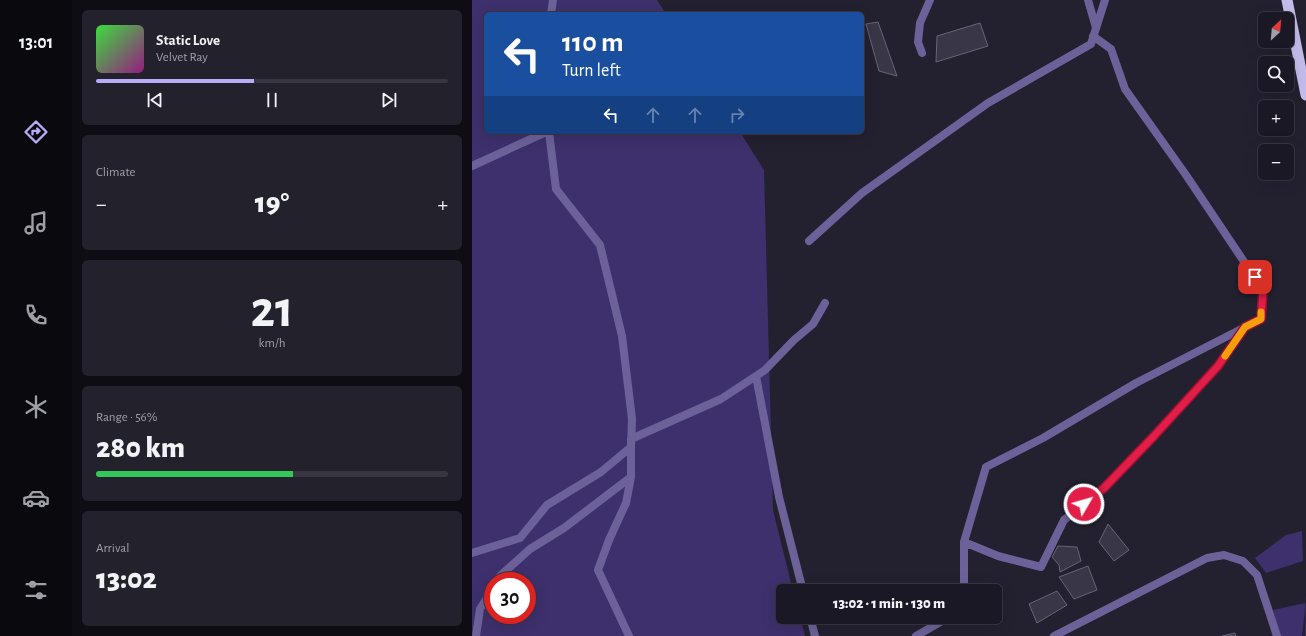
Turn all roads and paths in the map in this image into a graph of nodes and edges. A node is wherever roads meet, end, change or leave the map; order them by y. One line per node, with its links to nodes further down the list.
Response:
1 (553, 0): 6 (street)
2 (930, 0): 8 (street)
3 (1088, 0): 7 (street)
4 (1105, 0): 7 (street)
5 (1288, 0): 9 (highway)
6 (551, 12)
7 (1095, 32): 13 (street); 15 (street)
8 (922, 53)
9 (1306, 95)
10 (542, 134): 12 (street)
11 (549, 134): 17 (street)
12 (472, 166)
13 (809, 240)
14 (825, 303): 16 (street)
15 (1245, 327): 19 (street); 19 (street)
16 (756, 376): 17 (street); 22 (street)
17 (631, 440): 18 (street); 20 (street)
18 (631, 478): 21 (street); 28 (street)
19 (964, 542): 23 (street)
20 (472, 553)
21 (504, 572)
22 (801, 584)
23 (964, 584)
24 (484, 602): 27 (street)
25 (812, 624): 29 (street)
26 (937, 624): 30 (street)
27 (476, 636)
28 (629, 636)
29 (815, 636)
30 (916, 636)
31 (1054, 636): 32 (street)
32 (1277, 636)

